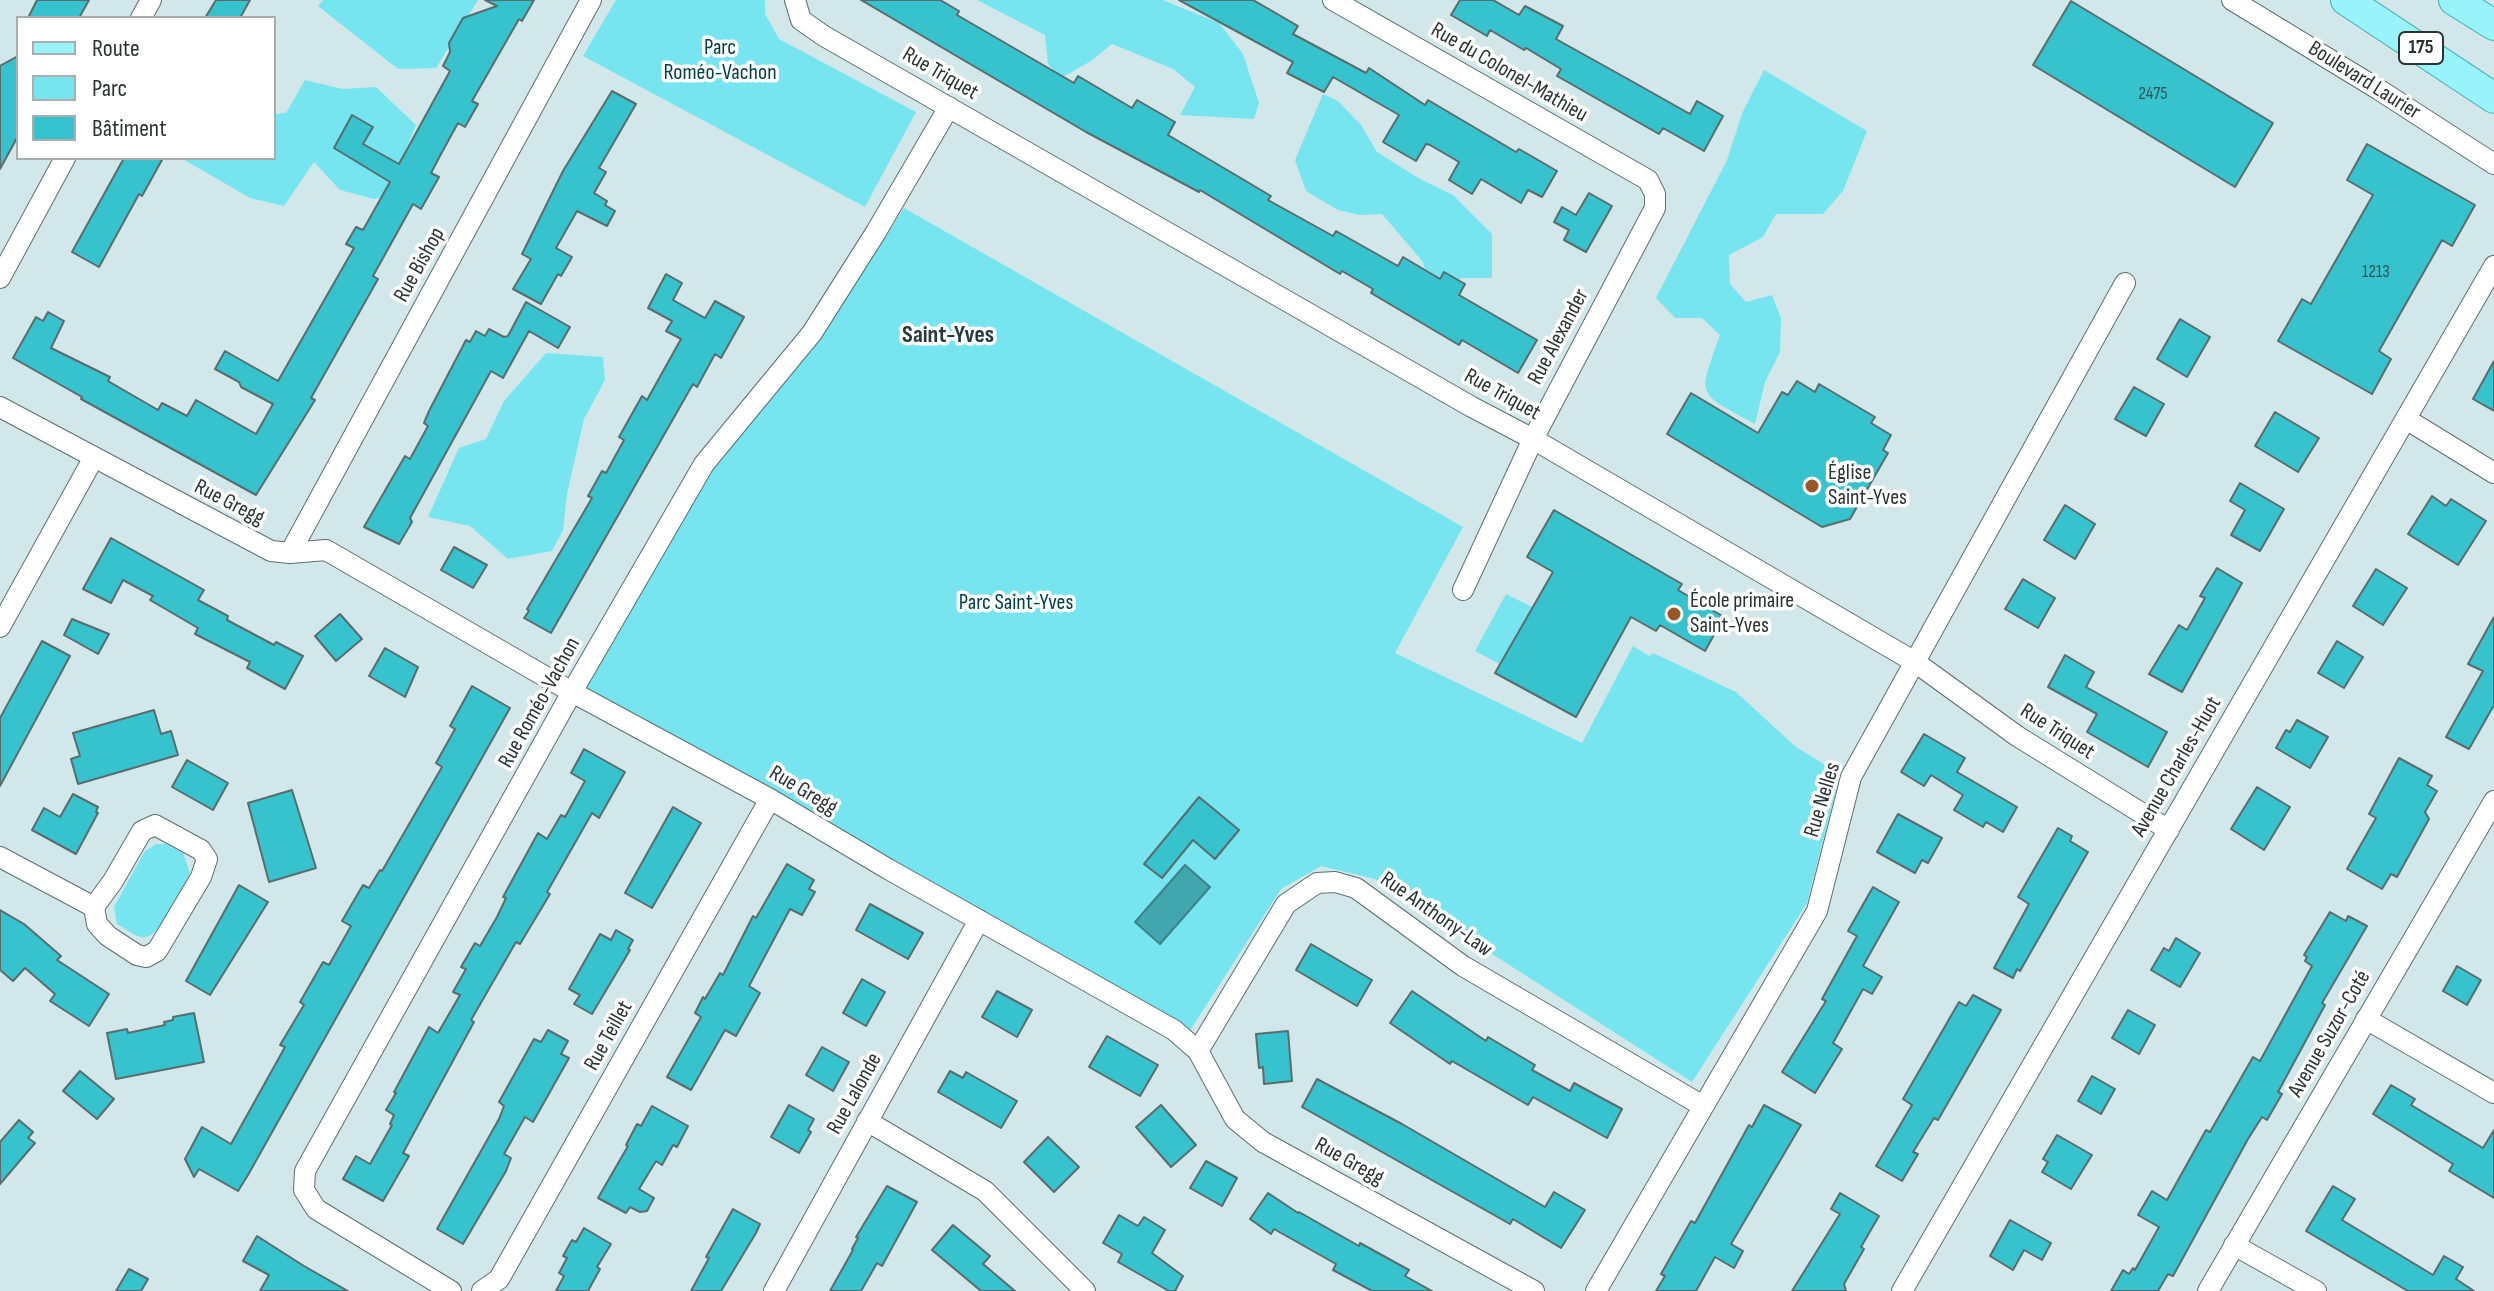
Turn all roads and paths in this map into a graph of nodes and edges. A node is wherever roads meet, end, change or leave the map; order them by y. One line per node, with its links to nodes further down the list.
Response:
1 (591, 0): 21 (street, Rue Bishop)
2 (1333, 0): 12 (street, Rue du Colonel-Mathieu)
3 (2232, 0): 11 (street, Boulevard Laurier)
4 (2346, 0): 8 (main road, 175)
5 (2454, 0): 7 (main road)
6 (798, 10): 9 (street, Rue Triquet)
7 (2494, 25)
8 (2494, 98)
9 (949, 107): 18 (street, Rue Triquet); 25 (street, Rue Roméo-Vachon)
10 (64, 160): 14 (street)
11 (2494, 164)
12 (1655, 194): 18 (street, Rue Alexander)
13 (2494, 266): 17 (street, Avenue Charles-Huot)
14 (0, 278)
15 (2125, 283): 24 (street, Rue Nelles)
16 (0, 407): 19 (street, Rue Gregg)
17 (2406, 419): 20 (street); 28 (street, Avenue Charles-Huot)
18 (1533, 439): 22 (street, Rue Alexander); 24 (street, Rue Triquet)
19 (93, 459): 21 (street, Rue Gregg); 23 (street)
20 (2494, 473)
21 (290, 553): 25 (street, Rue Gregg)
22 (1463, 590)
23 (0, 627)
24 (1915, 662): 28 (street, Rue Triquet); 35 (street, Rue Nelles)
25 (572, 692): 26 (street, Rue Gregg); 38 (street, Rue Roméo-Vachon)
26 (770, 799): 31 (street, Rue Gregg); 39 (street, Rue Teillet)
27 (2494, 801): 32 (street, Avenue Suzor-Coté)
28 (2169, 830): 44 (street, Avenue Charles-Huot)
29 (0, 857): 30 (street)
30 (94, 907): 30 (street)
31 (979, 920): 33 (street, Rue Gregg); 36 (street, Rue Lalonde)
32 (2366, 1019): 34 (street); 37 (street, Avenue Suzor-Coté)
33 (1198, 1051): 35 (street, Rue Anthony-Law); 42 (street, Rue Gregg)
34 (2494, 1093)
35 (1703, 1106): 43 (street, Rue Nelles)
36 (867, 1121): 40 (street, Rue Lalonde); 41 (street)
37 (2234, 1245): 45 (street, Avenue Suzor-Coté); 46 (street)
38 (451, 1291)
39 (482, 1291)
40 (774, 1291)
41 (1085, 1291)
42 (1534, 1291)
43 (1596, 1291)
44 (1902, 1291)
45 (2208, 1291)
46 (2316, 1291)

